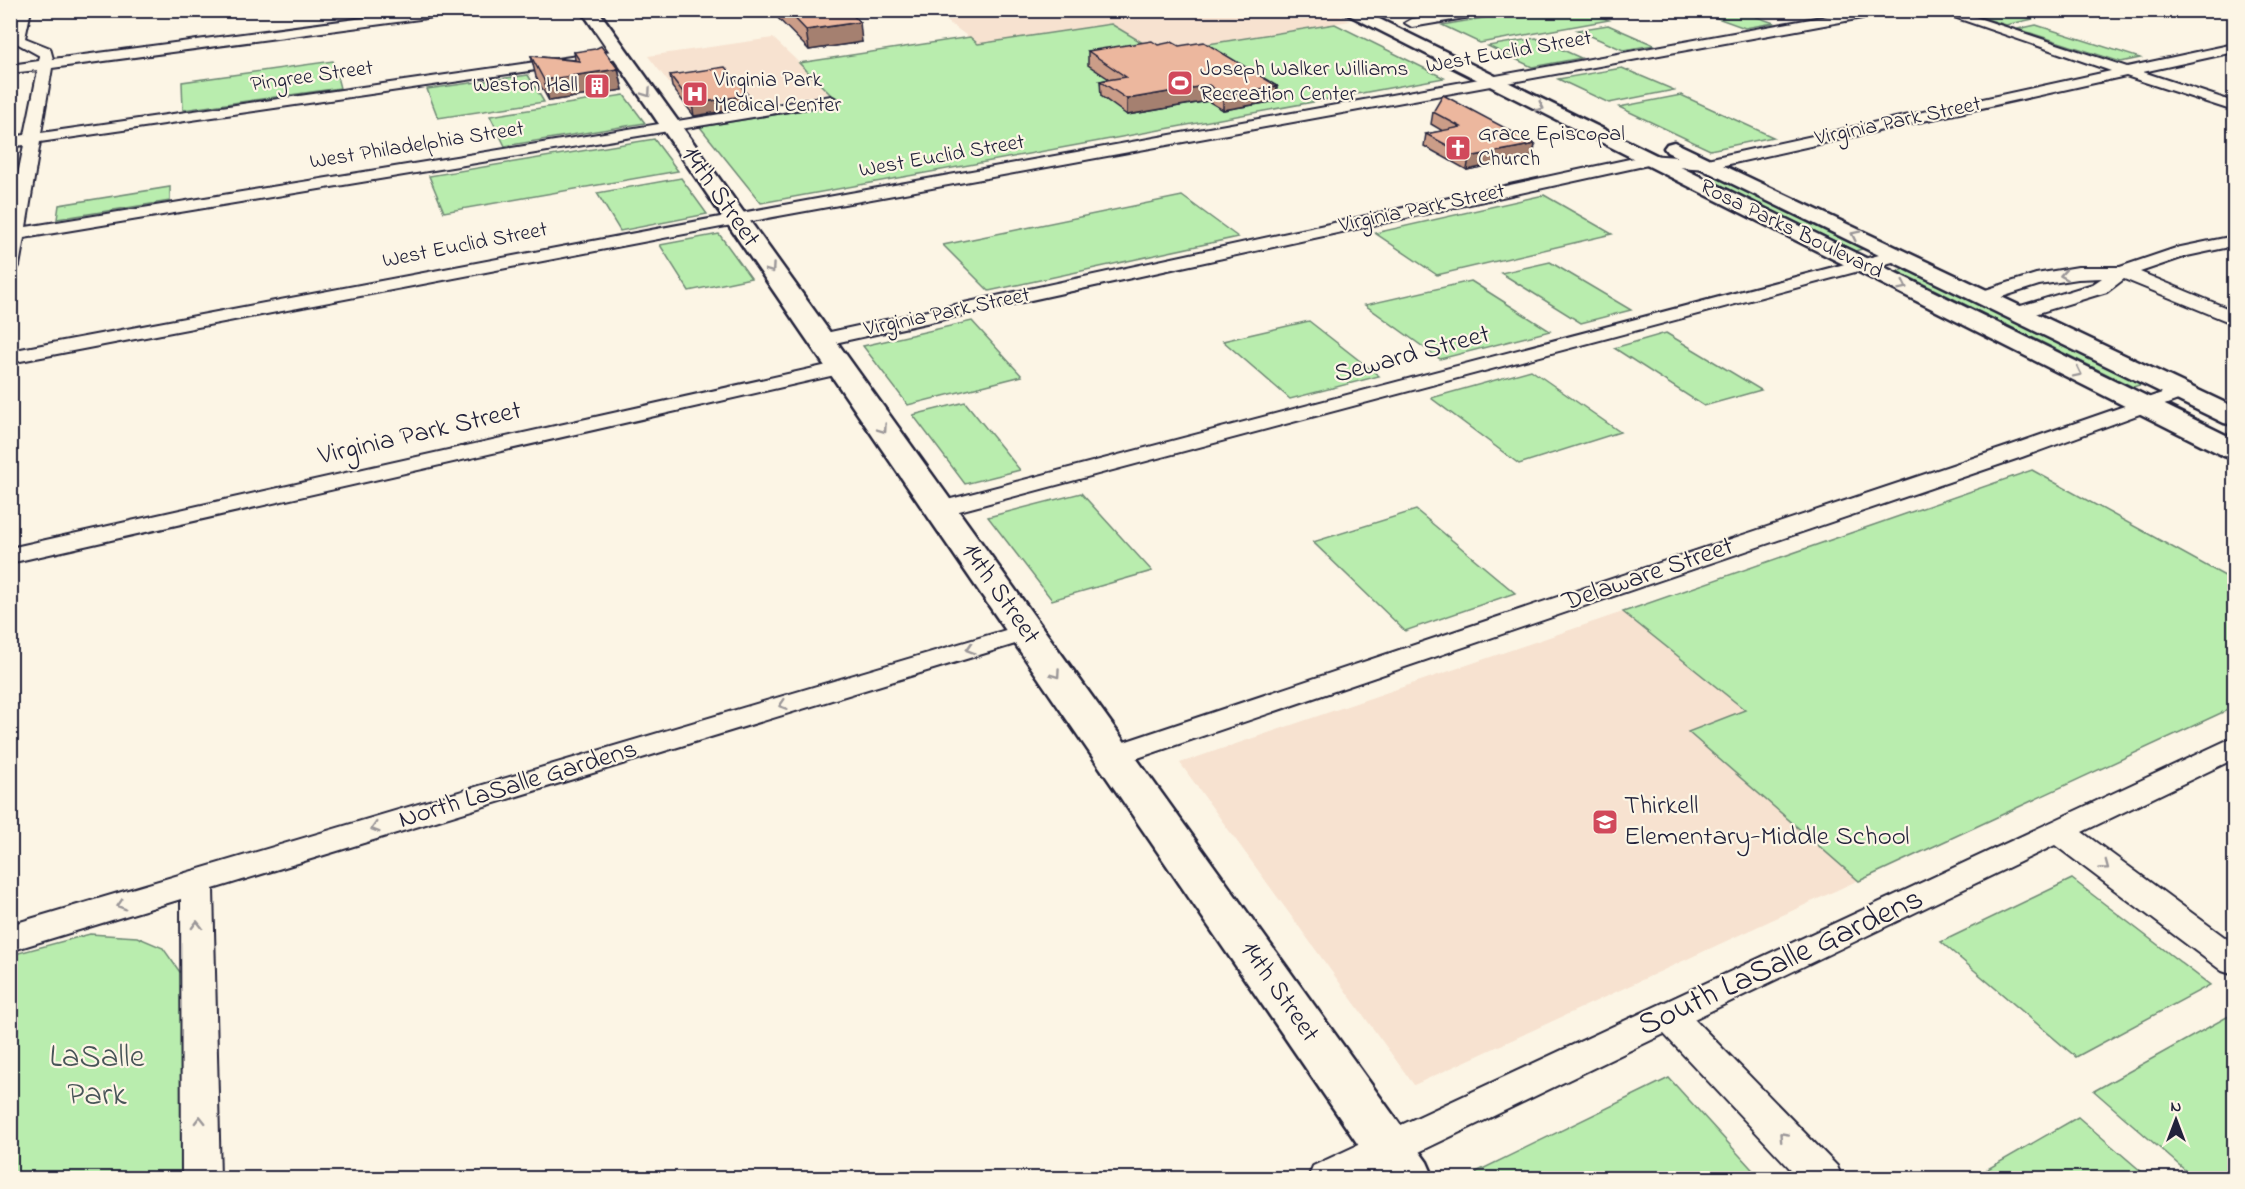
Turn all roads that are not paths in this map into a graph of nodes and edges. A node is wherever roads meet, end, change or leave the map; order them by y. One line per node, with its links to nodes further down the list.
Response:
1 (25, 10): 13 (street)
2 (457, 10): 13 (street)
3 (589, 10): 12 (street, 14th Street)
4 (1347, 10): 16 (street, Rosa Parks Boulevard)
5 (1386, 10): 9 (street)
6 (1488, 10): 9 (street)
7 (1884, 10): 17 (street, West Euclid Street)
8 (1940, 10): 15 (street)
9 (1412, 23): 10 (street)
10 (1439, 35)
11 (2235, 48): 15 (street, Virginia Park Street)
12 (619, 54): 21 (street, 14th Street, one-way to 21); 22 (street, Pingree Street)
13 (46, 64): 14 (street); 22 (street)
14 (10, 69)
15 (2126, 72): 20 (street); 25 (street, Virginia Park Street)
16 (1495, 73): 17 (street, Rosa Parks Boulevard); 24 (street, Rosa Parks Boulevard, one-way to 24); 26 (street, West Euclid Street)
17 (1522, 75): 18 (street, Rosa Parks Boulevard)
18 (1552, 89)
19 (831, 100): 21 (street, West Philadelphia Street)
20 (2235, 107)
21 (671, 127): 26 (street, 14th Street); 27 (street, West Philadelphia Street)
22 (32, 139): 23 (street, Pingree Street); 27 (street)
23 (10, 142)
24 (1652, 150): 25 (street, Rosa Parks Boulevard); 30 (street, Rosa Parks Boulevard); 36 (street, Virginia Park Street)
25 (1707, 164): 29 (street, Rosa Parks Boulevard, one-way to 25)
26 (736, 219): 36 (street, 14th Street, one-way to 36); 37 (street, West Euclid Street)
27 (13, 235): 31 (street)
28 (2235, 241): 32 (street)
29 (1898, 255): 30 (street, Seward Street); 33 (street, Rosa Parks Boulevard)
30 (1861, 265): 40 (street, Rosa Parks Boulevard, one-way to 40); 43 (street, Seward Street)
31 (10, 266)
32 (2122, 272): 33 (street, one-way to 33); 34 (street); 35 (street)
33 (1983, 297): 34 (street, Rosa Parks Boulevard)
34 (2018, 313): 39 (street, Rosa Parks Boulevard)
35 (2235, 318)
36 (821, 340): 38 (street, 14th Street)
37 (10, 357)
38 (841, 369): 43 (street, 14th Street, one-way to 43); 44 (street, Virginia Park Street)
39 (2182, 392): 40 (street, Delaware Street); 41 (street, Rosa Parks Boulevard)
40 (2143, 405): 42 (street, Rosa Parks Boulevard); 47 (street, Delaware Street)
41 (2235, 417)
42 (2235, 450)
43 (940, 509): 45 (street, 14th Street)
44 (10, 556)
45 (1026, 632): 47 (street, 14th Street, one-way to 47); 49 (street, North LaSalle Gardens, one-way to 49)
46 (2235, 747): 48 (street, South LaSalle Gardens)
47 (1113, 756): 53 (street, 14th Street)
48 (2058, 831): 51 (street, one-way to 51); 52 (street, South LaSalle Gardens)
49 (197, 882): 50 (street, North LaSalle Gardens, one-way to 50); 54 (street, one-way to 49)
50 (10, 938)
51 (2235, 962)
52 (1670, 1016): 53 (street, South LaSalle Gardens); 56 (street, one-way to 52)
53 (1399, 1164): 55 (street, South LaSalle Gardens)
54 (201, 1179)
55 (1327, 1179)
56 (1823, 1179)

